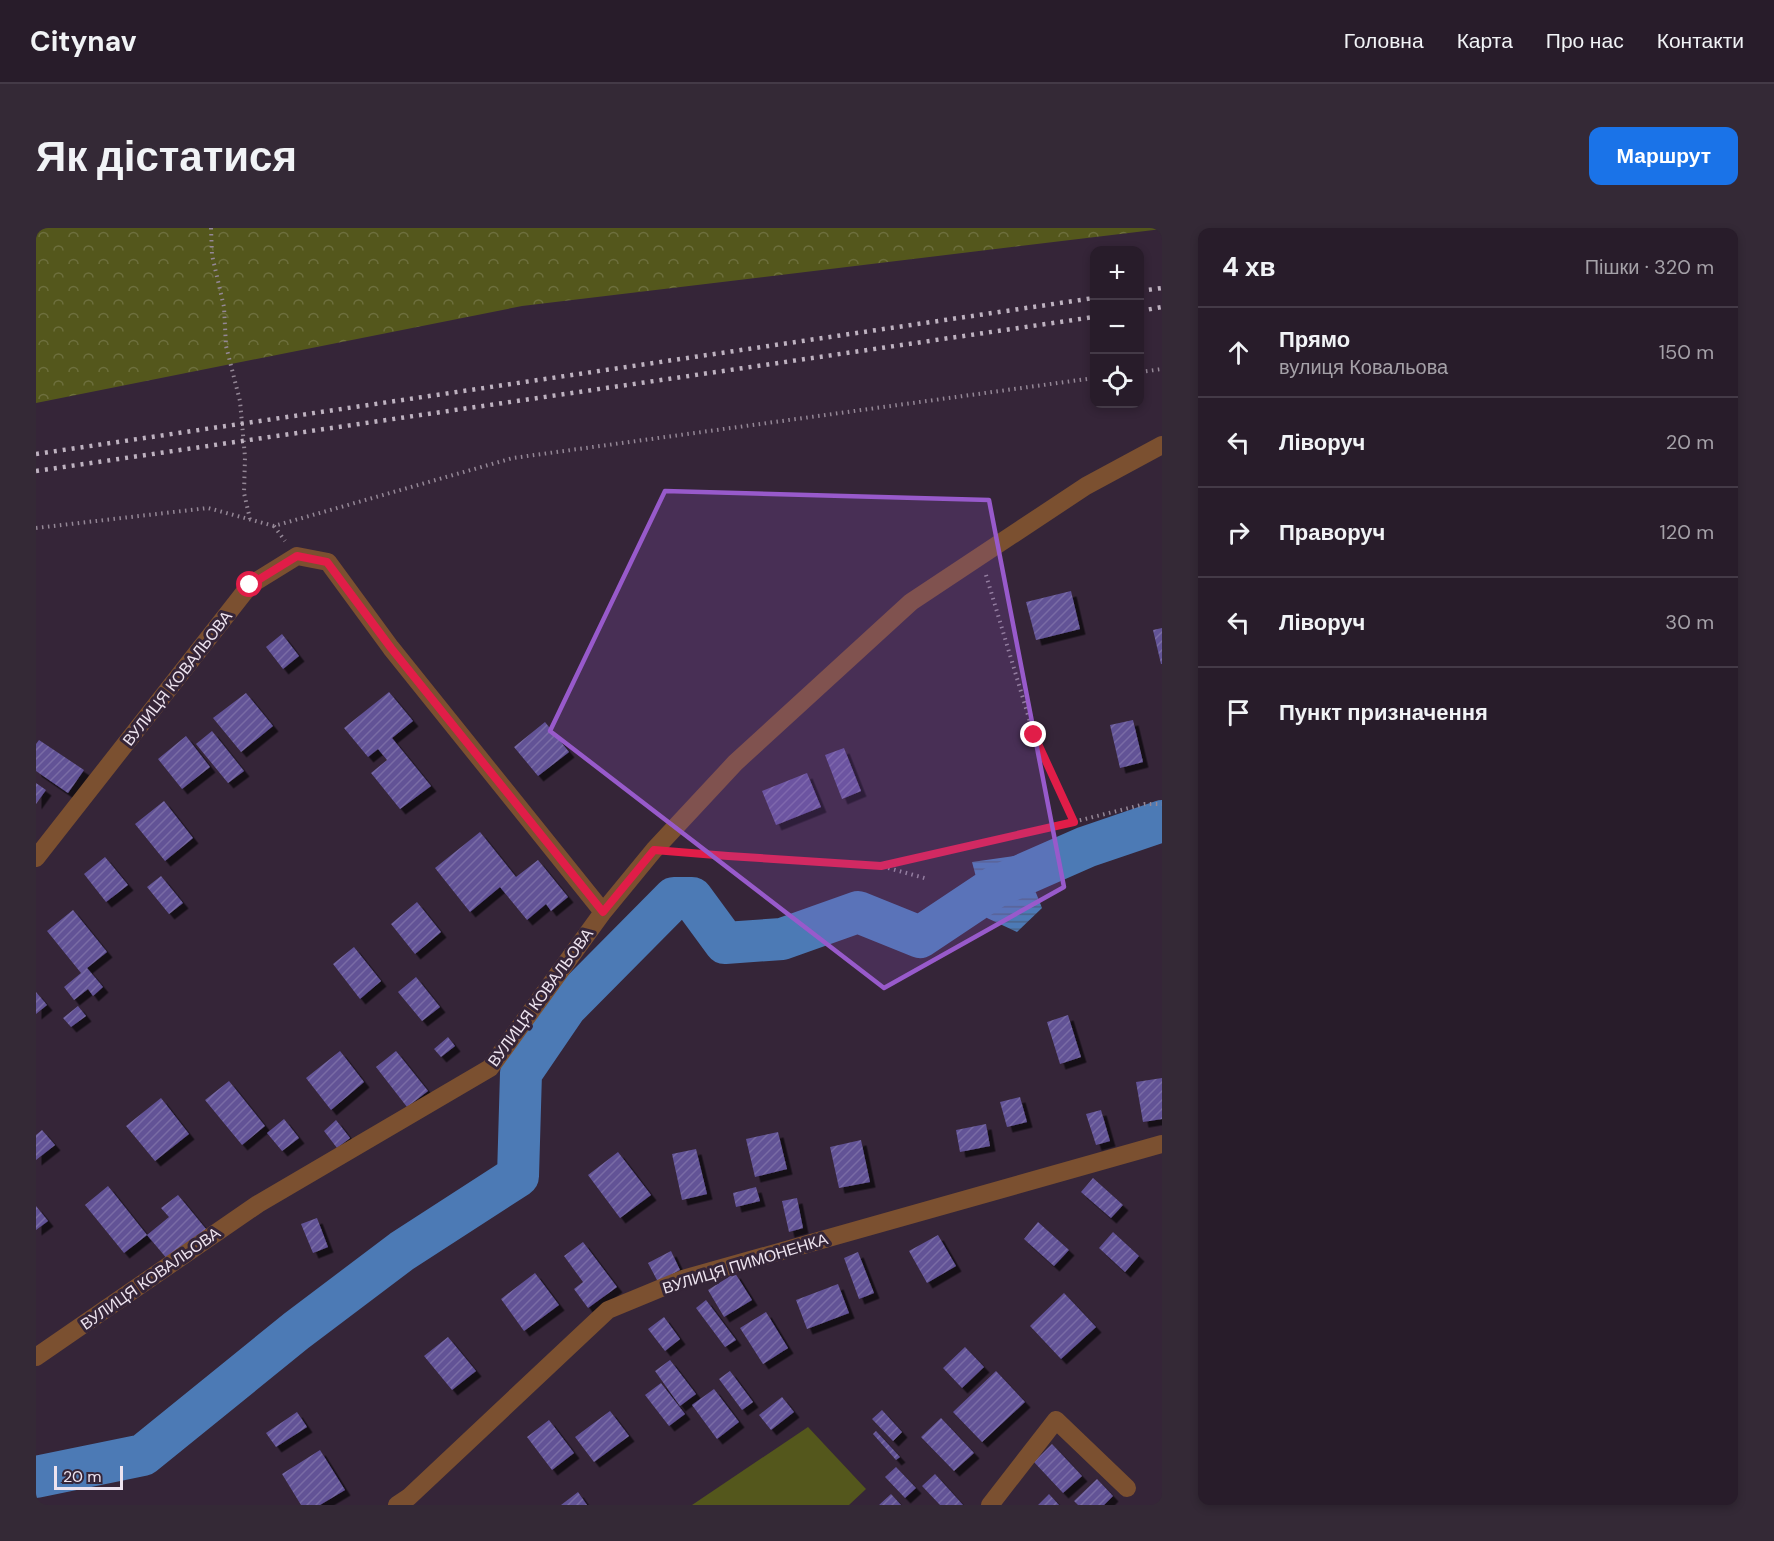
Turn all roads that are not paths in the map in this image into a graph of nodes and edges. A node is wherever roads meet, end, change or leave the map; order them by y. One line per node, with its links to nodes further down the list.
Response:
1 (1162, 445): 3 (street)
2 (36, 858): 3 (street, ВУЛИЦЯ КОВАЛЬОВА)
3 (603, 912): 5 (street, ВУЛИЦЯ КОВАЛЬОВА)
4 (1162, 1144): 7 (street, ВУЛИЦЯ ПИМОНЕНКА)
5 (36, 1357)
6 (1127, 1488): 8 (street)
7 (397, 1505)
8 (990, 1505)

